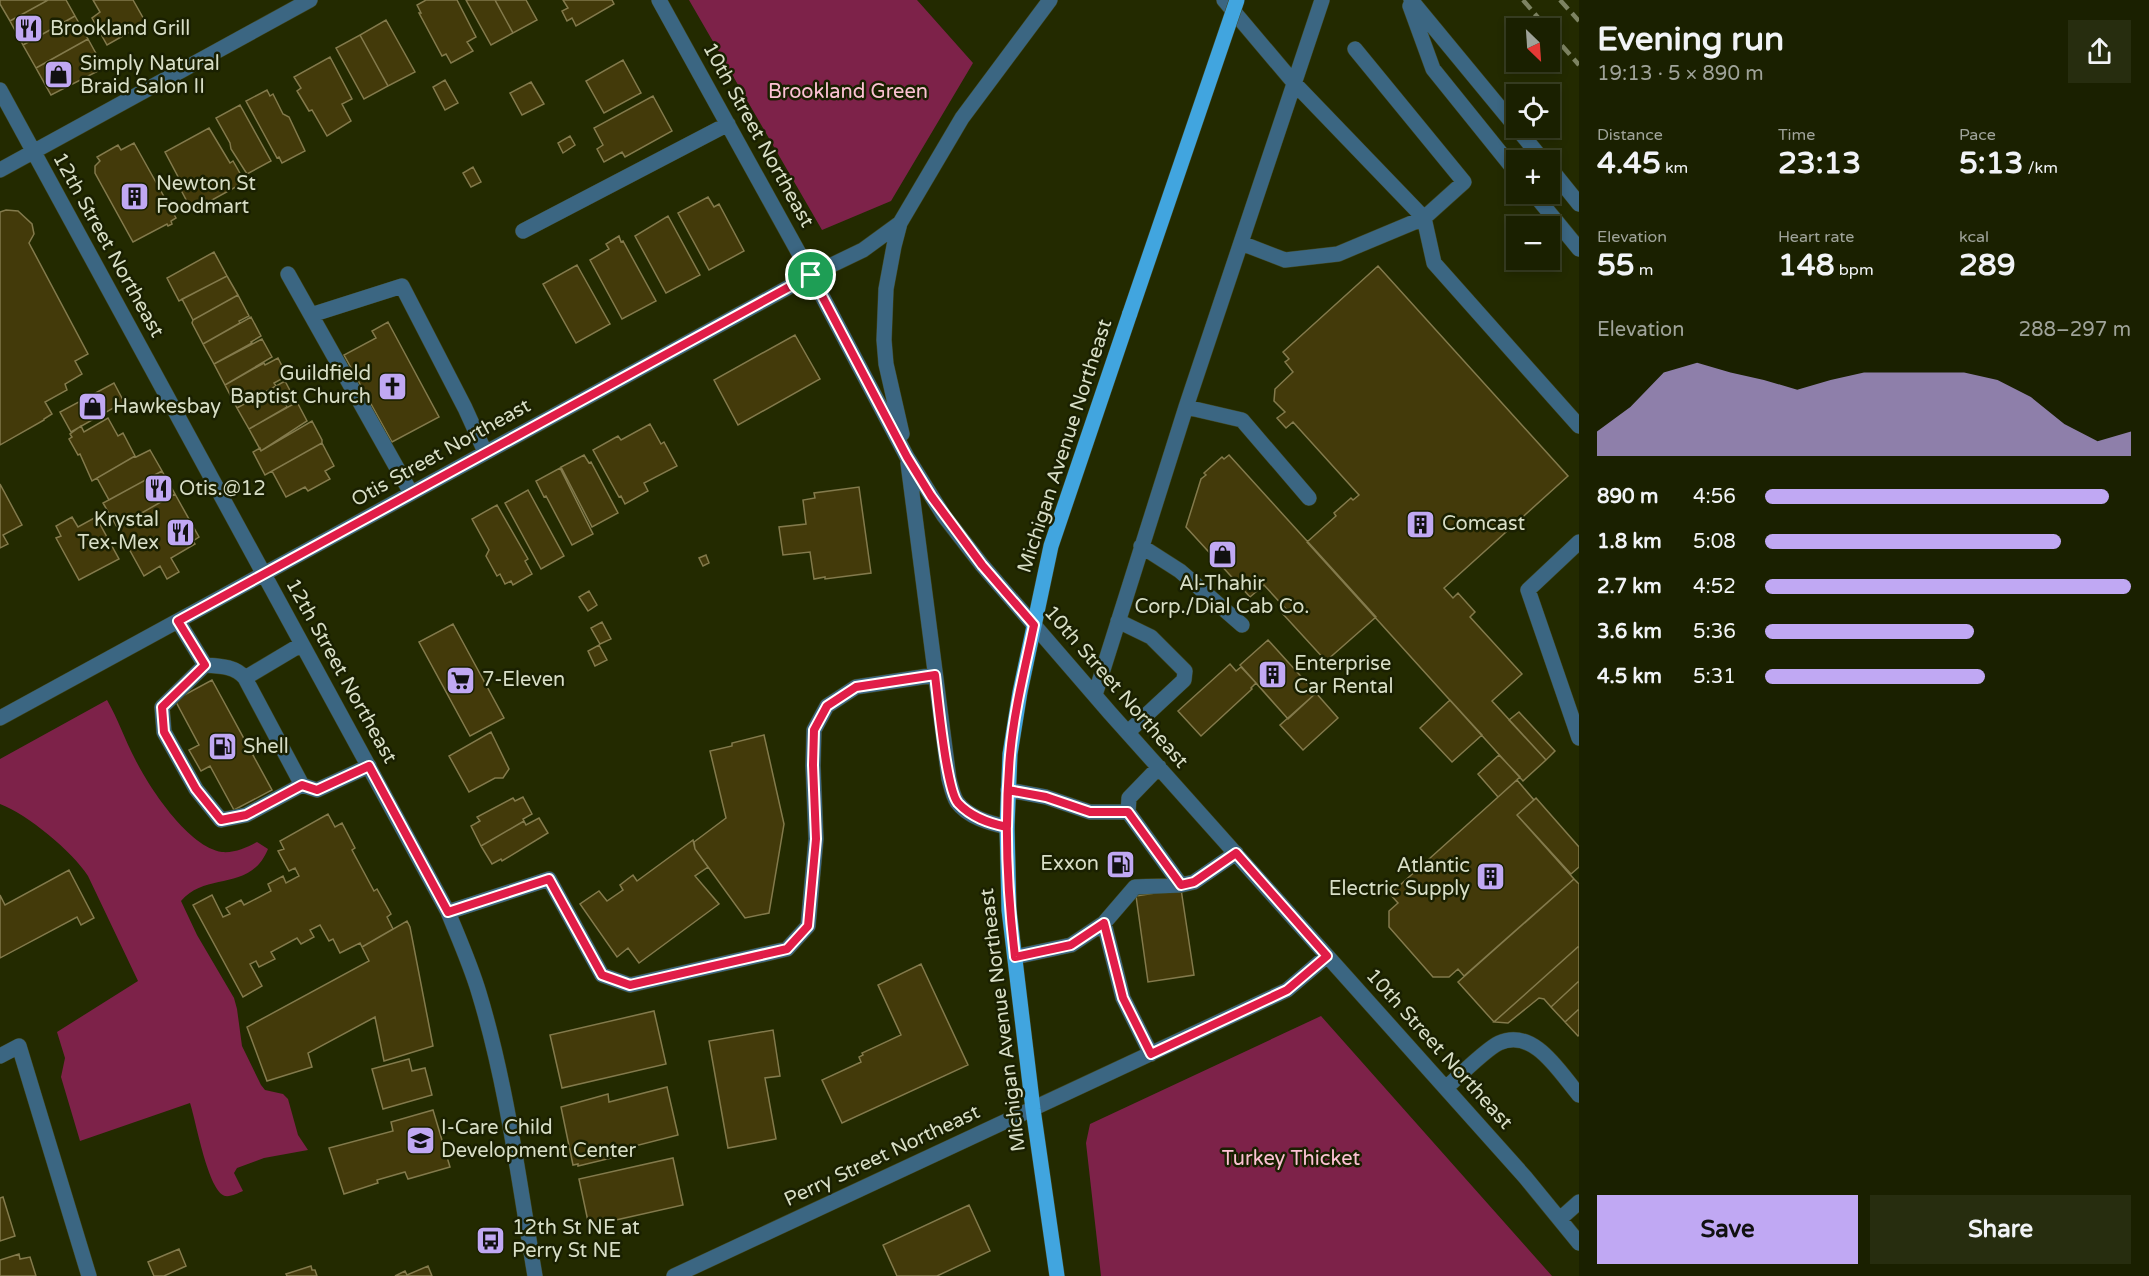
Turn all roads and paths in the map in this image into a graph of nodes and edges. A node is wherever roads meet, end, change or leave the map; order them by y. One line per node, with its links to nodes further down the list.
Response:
1 (310, 0): 13 (street)
2 (659, 0): 11 (street, 10th Street Northeast)
3 (1050, 0): 20 (street)
4 (1224, 0): 9 (street)
5 (1237, 0): 38 (main road, Michigan Avenue Northeast, bridge)
6 (1322, 0): 9 (street)
7 (1409, 0): 12 (street); 14 (street)
8 (1355, 50): 19 (street)
9 (1294, 84): 19 (street); 22 (street)
10 (0, 90): 13 (street, 12th Street Northeast)
11 (728, 124): 21 (street); 25 (street, 10th Street Northeast)
12 (1535, 150)
13 (34, 152): 15 (street); 35 (street, 12th Street Northeast)
14 (1506, 160)
15 (0, 170)
16 (1560, 180): 18 (street)
17 (1542, 204): 23 (street)
18 (1579, 204)
19 (1424, 218): 22 (street); 28 (street)
20 (900, 223): 25 (street, Otis Street Northeast); 30 (street)
21 (523, 231)
22 (1241, 243): 27 (street)
23 (1579, 249)
24 (288, 274): 26 (street)
25 (811, 275): 29 (street, Otis Street Northeast); 30 (street, 10th Street Northeast)
26 (311, 315): 29 (street); 31 (street)
27 (1186, 407): 32 (street); 34 (street)
28 (1579, 426)
29 (485, 452): 31 (street, Otis Street Northeast)
30 (907, 457): 38 (street, 10th Street Northeast); 42 (street)
31 (411, 493): 35 (street, Otis Street Northeast)
32 (1309, 498)
33 (1579, 542): 47 (street)
34 (1141, 546): 37 (street); 39 (street)
35 (264, 574): 36 (street, Otis Street Northeast); 40 (street, 12th Street Northeast)
36 (178, 621): 41 (street); 45 (street, Otis Street Northeast)
37 (1118, 621): 44 (street); 46 (street)
38 (1034, 625): 44 (street, 10th Street Northeast); 51 (main road, Michigan Avenue Northeast)
39 (1242, 625)
40 (302, 644): 43 (street); 48 (street, 12th Street Northeast)
41 (205, 665): 43 (street); 50 (street)
42 (935, 675): 53 (street); 56 (street)
43 (245, 678): 50 (street)
44 (1095, 695): 46 (street, 10th Street Northeast)
45 (0, 718)
46 (1128, 732): 49 (street, 10th Street Northeast)
47 (1579, 738)
48 (369, 766): 50 (street); 56 (street, 12th Street Northeast)
49 (1159, 767): 52 (street); 54 (street, 10th Street Northeast)
50 (302, 785)
51 (1008, 790): 52 (street); 53 (main road, Michigan Avenue Northeast)
52 (1128, 812): 55 (street)
53 (1007, 827): 59 (main road, Michigan Avenue Northeast)
54 (1236, 853): 55 (street); 58 (street, 10th Street Northeast)
55 (1181, 885): 57 (street)
56 (448, 912): 69 (street, 12th Street Northeast)
57 (1104, 923): 59 (street); 60 (street)
58 (1327, 956): 60 (street, Perry Street Northeast); 62 (street, 10th Street Northeast)
59 (1015, 957): 64 (main road, Michigan Avenue Northeast)
60 (1151, 1054): 64 (street, Perry Street Northeast)
61 (0, 1056): 68 (street)
62 (1446, 1088): 63 (street); 66 (street, 10th Street Northeast)
63 (1579, 1095)
64 (1033, 1109): 70 (street, Perry Street Northeast); 71 (main road, Michigan Avenue Northeast)
65 (1579, 1202): 66 (street)
66 (1561, 1218): 67 (street, 10th Street Northeast)
67 (1579, 1243)
68 (89, 1276)
69 (535, 1276)
70 (674, 1276)
71 (1057, 1276)

